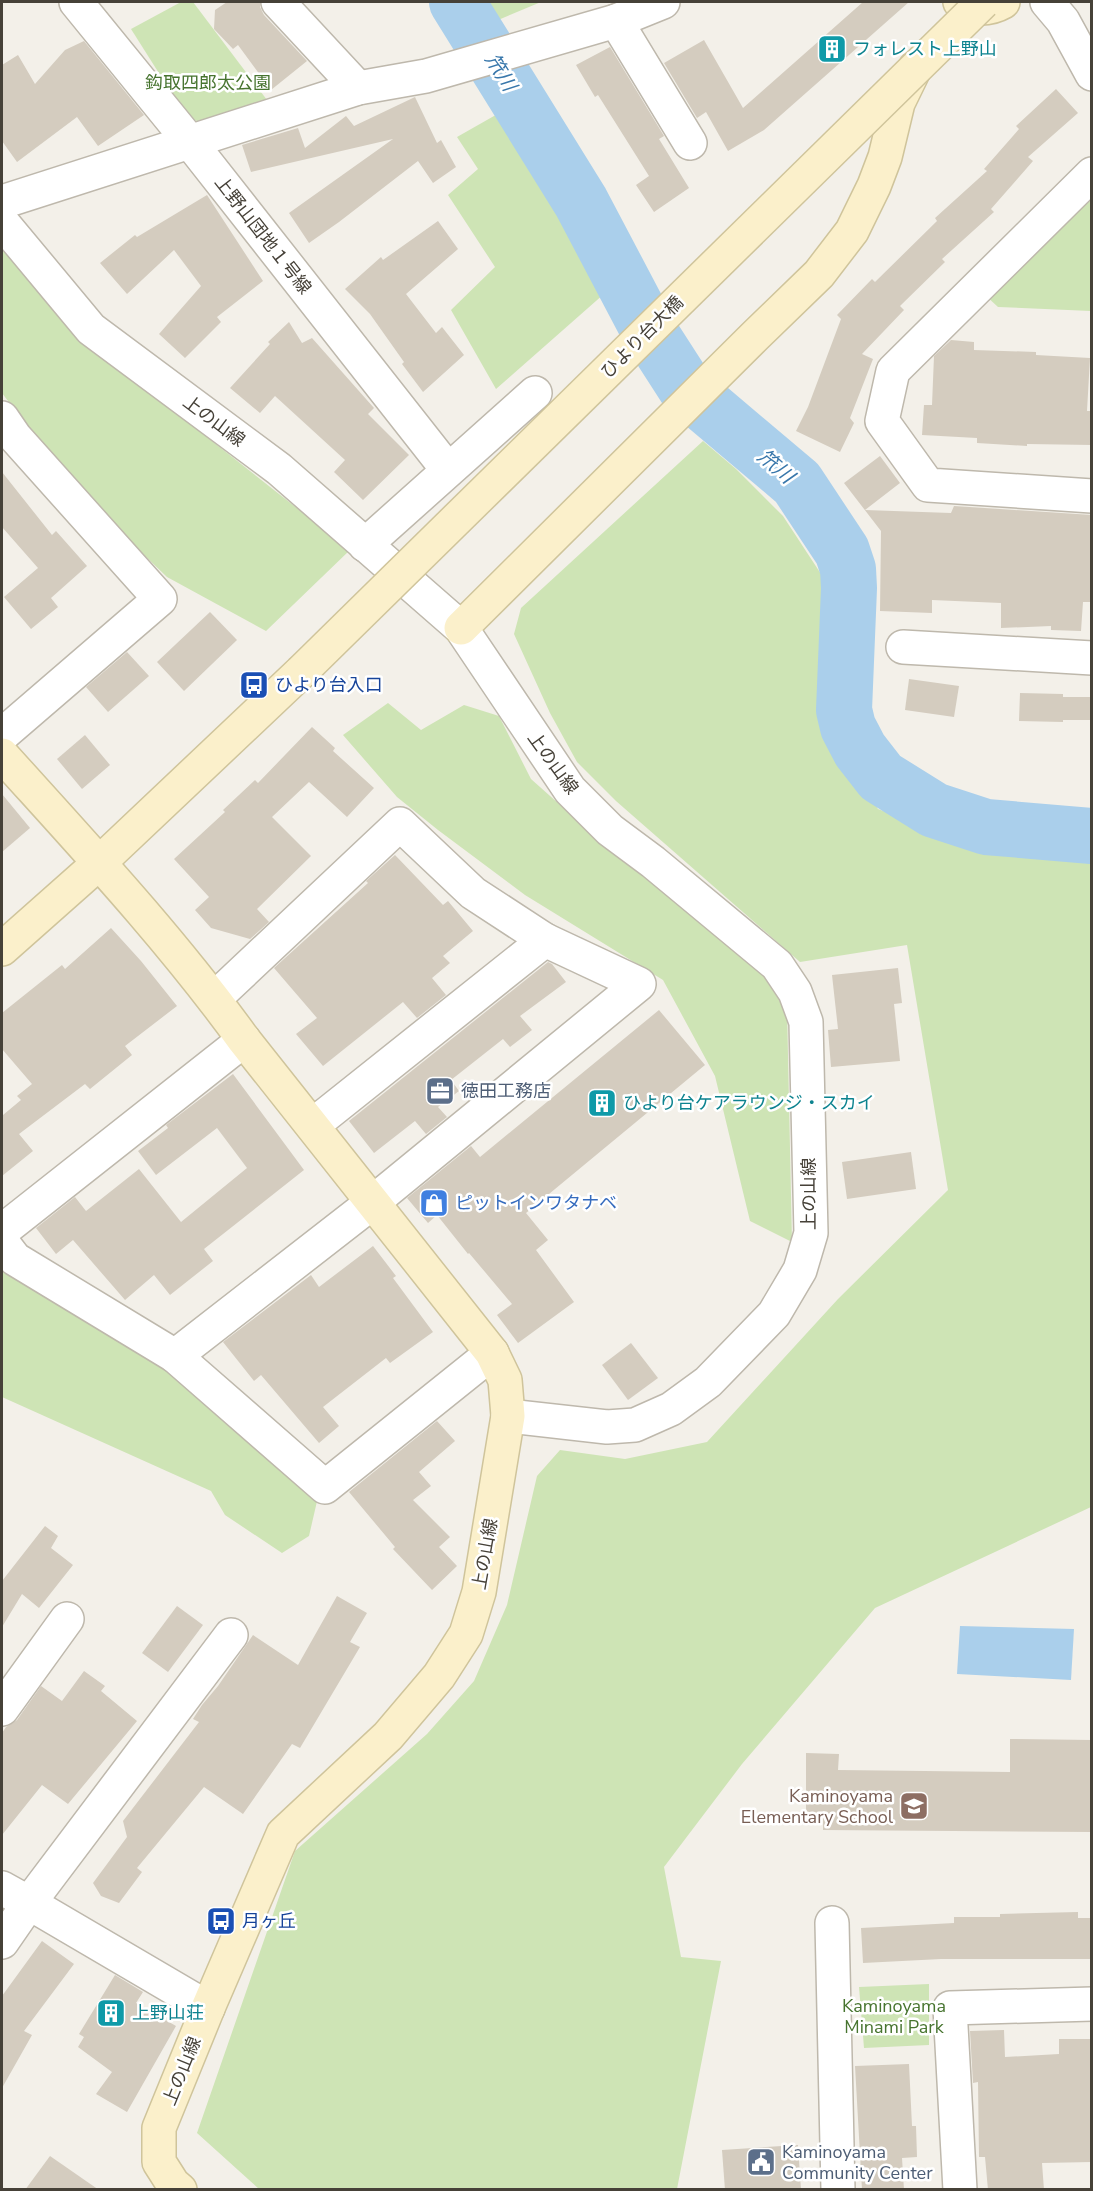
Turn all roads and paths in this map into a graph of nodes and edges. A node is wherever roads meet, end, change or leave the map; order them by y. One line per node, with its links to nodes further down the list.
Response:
1 (76, 2): 10 (street, 上野山団地１号線)
2 (278, 2): 9 (street)
3 (663, 2): 7 (street)
4 (968, 2): 5 (street); 20 (street); 25 (street, ひより台大橋, bridge)
5 (1003, 2)
6 (1047, 2): 8 (street)
7 (616, 21): 9 (street); 11 (street)
8 (1092, 74)
9 (358, 88): 10 (street)
10 (190, 142): 13 (street); 17 (street, 上野山団地１号線)
11 (690, 143)
12 (1092, 174): 18 (street)
13 (2, 202)
14 (2, 222): 19 (street, 上の山線)
15 (535, 393): 17 (street)
16 (2, 418): 23 (street)
17 (448, 470): 19 (street)
18 (1092, 496)
19 (365, 545): 20 (street, 上の山線)
20 (461, 628): 36 (street, 上の山線)
21 (903, 647): 22 (street)
22 (1092, 658)
23 (2, 735)
24 (2, 755): 25 (street)
25 (99, 863): 27 (street, ひより台大橋); 28 (street)
26 (545, 940): 28 (street); 30 (street); 31 (street)
27 (2, 949)
28 (214, 999): 29 (street)
29 (244, 1040): 30 (street); 32 (street)
30 (313, 1125): 31 (street)
31 (374, 1202): 34 (street); 35 (street)
32 (2, 1230)
33 (2, 1242): 35 (street)
34 (492, 1353): 35 (street); 36 (street)
35 (175, 1356)
36 (508, 1416): 44 (street, 上の山線)
37 (67, 1619): 39 (street)
38 (231, 1635): 40 (street)
39 (2, 1709)
40 (15, 1895): 42 (street); 44 (street)
41 (832, 1923): 46 (street)
42 (2, 1942)
43 (1092, 2004): 47 (street)
44 (207, 2008): 45 (street, 上の山線)
45 (180, 2190)
46 (838, 2190)
47 (960, 2190)

